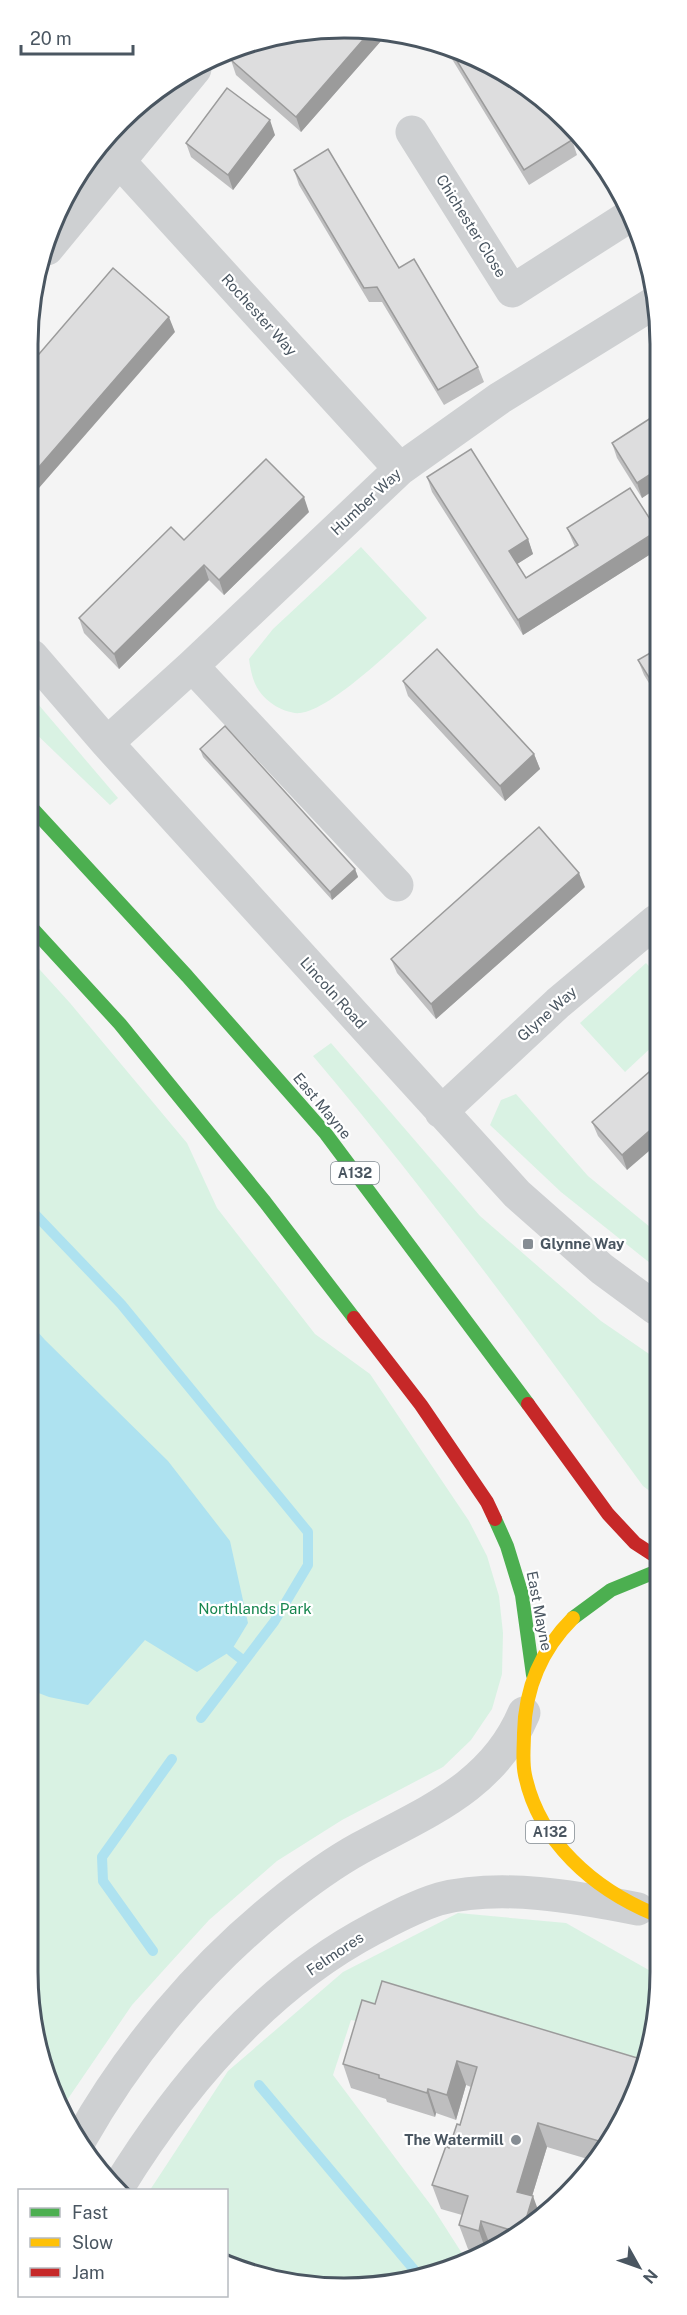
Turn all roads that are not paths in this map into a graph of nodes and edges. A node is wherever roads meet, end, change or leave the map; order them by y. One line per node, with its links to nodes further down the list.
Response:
1 (178, 86): 3 (street)
2 (412, 132): 4 (street, Chichester Close)
3 (111, 153): 5 (street); 7 (street, Rochester Way)
4 (623, 220)
5 (60, 228)
6 (647, 307): 7 (street, Humber Way)
7 (400, 470): 9 (street, Humber Way)
8 (38, 663): 10 (street, Lincoln Road)
9 (192, 666): 10 (street, Humber Way); 12 (street)
10 (107, 743): 15 (street, Lincoln Road)
11 (38, 815): 17 (main road, East Mayne / A132)
12 (397, 885)
13 (650, 926): 15 (street, Glyne Way)
14 (38, 935): 19 (main road, East Mayne / A132)
15 (441, 1112): 16 (street, Lincoln Road)
16 (650, 1304)
17 (650, 1553)
18 (650, 1574): 19 (main road, A132)
19 (533, 1675): 20 (main road, A132)
20 (524, 1713): 21 (main road, A132); 22 (street)
21 (648, 1912): 23 (street, Felmores)
22 (84, 2133)
23 (122, 2182)

